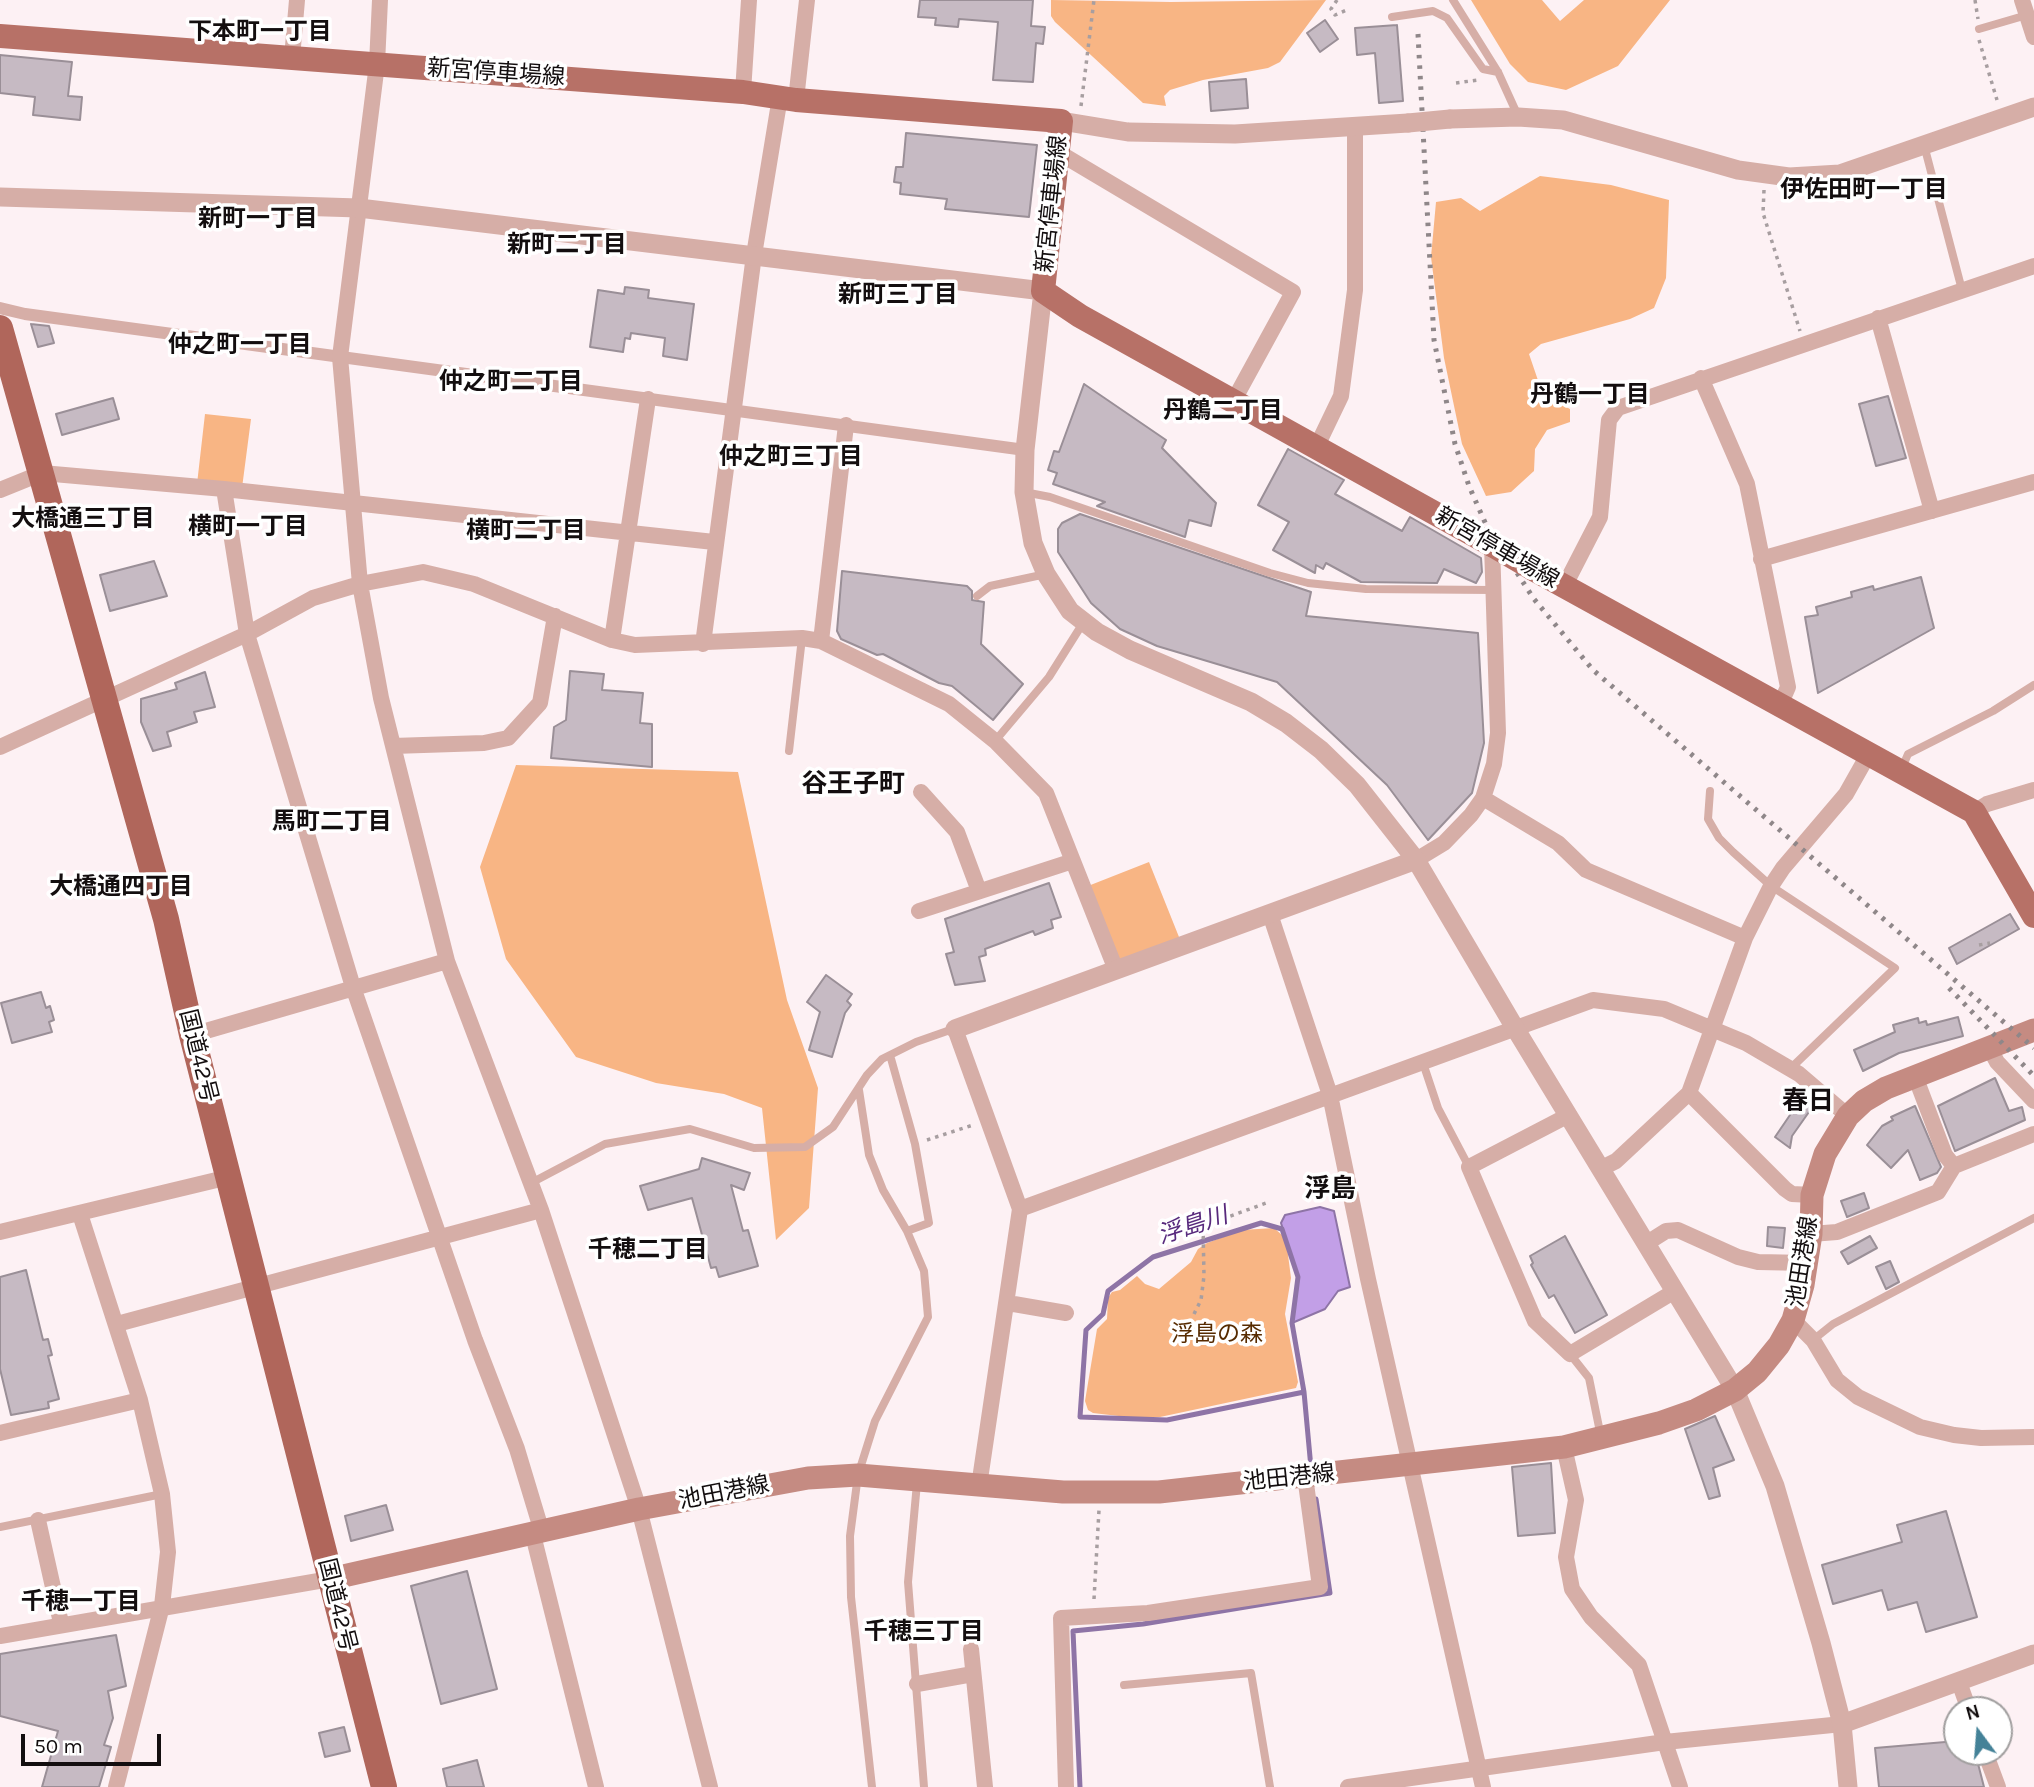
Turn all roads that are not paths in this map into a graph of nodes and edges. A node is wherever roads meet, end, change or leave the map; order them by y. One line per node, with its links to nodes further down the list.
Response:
1 (297, 0): 11 (street)
2 (380, 0): 12 (street)
3 (749, 0): 14 (street)
4 (807, 0): 15 (street)
5 (1453, 0): 13 (lane)
6 (2025, 8): 8 (lane); 10 (street)
7 (1392, 17): 13 (lane)
8 (1979, 29)
9 (0, 36): 11 (main road, 新宮停車場線)
10 (2034, 37)
11 (292, 58): 12 (main road, 新宮停車場線)
12 (377, 64): 14 (main road, 新宮停車場線); 23 (street)
13 (1499, 72): 17 (lane)
14 (743, 92): 15 (main road, 新宮停車場線)
15 (788, 99): 18 (main road, 新宮停車場線); 24 (street)
16 (2034, 107): 20 (street)
17 (1518, 117): 19 (street, bridge); 20 (street)
18 (1061, 121): 19 (street); 21 (main road, 新宮停車場線)
19 (1355, 127): 37 (street)
20 (1924, 145): 26 (lane)
21 (1056, 151): 27 (main road, 新宮停車場線); 34 (street)
22 (0, 197): 23 (street)
23 (359, 208): 24 (street); 31 (street)
24 (754, 255): 27 (street); 35 (street)
25 (2034, 266): 26 (street)
26 (1962, 290): 29 (street)
27 (1043, 291): 34 (main road, 新宮停車場線); 38 (street)
28 (0, 308): 31 (street)
29 (1878, 318): 32 (street); 45 (street)
30 (0, 328): 39 (highway, 国道42号)
31 (340, 357): 33 (street); 44 (street)
32 (1701, 377): 49 (street); 52 (street)
33 (648, 399): 35 (street); 46 (street)
34 (1234, 400): 37 (main road, 新宮停車場線)
35 (733, 410): 36 (street); 47 (street)
36 (846, 425): 38 (street); 60 (street)
37 (1317, 446): 48 (main road, 新宮停車場線)
38 (1025, 450): 43 (street)
39 (42, 473): 41 (street); 42 (street); 63 (highway, 国道42号)
40 (2034, 482): 45 (street)
41 (224, 489): 44 (street); 57 (street)
42 (0, 490)
43 (1024, 492): 50 (street); 53 (lane)
44 (353, 503): 46 (street); 51 (street)
45 (1932, 511): 49 (street)
46 (628, 532): 47 (street); 59 (street)
47 (714, 542): 61 (street)
48 (1492, 545): 52 (main road, 新宮停車場線, bridge); 53 (street)
49 (1761, 559): 64 (street)
50 (1046, 574): 54 (lane); 56 (street)
51 (360, 584): 55 (street); 57 (street); 66 (street)
52 (1564, 587): 64 (main road, 新宮停車場線)
53 (1492, 590): 74 (street)
54 (977, 596)
55 (555, 616): 59 (street); 66 (street)
56 (1084, 622): 65 (lane); 76 (street)
57 (247, 634): 63 (street); 86 (street)
58 (802, 638): 60 (street); 61 (street); 68 (lane)
59 (612, 640): 61 (street)
60 (821, 641): 65 (street)
61 (704, 644)
62 (2034, 685): 70 (lane)
63 (105, 699): 67 (street); 91 (highway, 国道42号)
64 (1781, 703): 69 (main road, 新宮停車場線)
65 (995, 740): 77 (street)
66 (393, 746): 84 (street)
67 (0, 747)
68 (789, 751)
69 (1868, 755): 70 (main road, 新宮停車場線); 78 (street)
70 (1900, 771): 75 (main road, 新宮停車場線)
71 (2034, 790): 75 (street)
72 (1710, 791): 78 (lane)
73 (921, 792): 79 (street)
74 (1483, 797): 76 (street); 83 (street)
75 (1974, 812): 82 (main road)
76 (1416, 860): 81 (street); 87 (street)
77 (1073, 861): 79 (street); 85 (street)
78 (1772, 886): 83 (street); 95 (lane)
79 (979, 891): 80 (street)
80 (919, 911)
81 (1270, 914): 85 (street); 99 (street)
82 (2034, 916)
83 (1745, 938): 88 (street)
84 (447, 961): 86 (street); 108 (street)
85 (1116, 970): 89 (street)
86 (353, 987): 91 (street); 117 (street)
87 (1515, 1028): 88 (street); 94 (street); 101 (street)
88 (1712, 1028): 95 (street); 98 (street)
89 (955, 1029): 93 (lane); 110 (street)
90 (2034, 1030): 92 (main road, 池田港線)
91 (192, 1035): 107 (highway, 国道42号)
92 (1989, 1047): 96 (main road, 池田港線); 100 (street)
93 (890, 1055): 97 (lane); 114 (lane)
94 (1423, 1063): 99 (street); 105 (lane)
95 (1791, 1068): 102 (street)
96 (1915, 1076): 102 (main road, 池田港線); 104 (street)
97 (859, 1090): 108 (lane); 114 (lane)
98 (1689, 1093): 106 (street); 109 (street)
99 (1330, 1095): 110 (street); 134 (street)
100 (2034, 1101)
101 (1569, 1115): 105 (street); 106 (street)
102 (1848, 1116): 109 (main road, 池田港線)
103 (2034, 1134): 104 (street)
104 (1954, 1166): 116 (street)
105 (1469, 1167): 127 (street)
106 (1602, 1168): 118 (street)
107 (229, 1177): 112 (street); 120 (highway, 国道42号)
108 (531, 1183): 111 (street)
109 (1812, 1195): 116 (main road, 池田港線)
110 (1020, 1209): 122 (street)
111 (541, 1210): 117 (street); 140 (street)
112 (79, 1214): 115 (street); 125 (street)
113 (2034, 1217): 126 (lane)
114 (907, 1231): 135 (lane)
115 (0, 1232)
116 (1811, 1234): 119 (main road, 池田港線)
117 (441, 1237): 120 (street); 143 (street)
118 (1647, 1243): 119 (street); 121 (street)
119 (1807, 1263): 124 (main road, 池田港線)
120 (258, 1286): 125 (street); 144 (highway, 国道42号)
121 (1675, 1291): 127 (street); 128 (street)
122 (1008, 1303): 123 (street); 138 (street)
123 (1066, 1313)
124 (1793, 1320): 126 (street); 128 (main road, 池田港線)
125 (117, 1324): 129 (street)
126 (1814, 1340): 132 (street)
127 (1570, 1354): 131 (lane)
128 (1735, 1390): 131 (main road, 池田港線); 155 (street)
129 (140, 1400): 130 (street); 139 (street)
130 (0, 1433)
131 (1602, 1437): 133 (main road, 池田港線)
132 (2034, 1437)
133 (1564, 1447): 134 (main road, 池田港線); 156 (street)
134 (1410, 1463): 136 (main road, 池田港線); 157 (street)
135 (858, 1475): 137 (main road, 池田港線); 140 (main road, 池田港線); 163 (lane)
136 (1305, 1476): 138 (main road, 池田港線); 166 (street)
137 (918, 1480): 138 (main road, 池田港線); 152 (lane)
138 (979, 1486)
139 (162, 1494): 141 (lane); 145 (street)
140 (639, 1509): 143 (main road, 池田港線); 162 (street)
141 (37, 1520): 142 (lane); 146 (street)
142 (0, 1527)
143 (538, 1534): 144 (main road, 池田港線); 161 (street)
144 (330, 1579): 145 (street); 160 (highway, 国道42号)
145 (162, 1606): 146 (street); 159 (street)
146 (61, 1623): 147 (street)
147 (0, 1636)
148 (971, 1649): 150 (street)
149 (2034, 1654): 151 (street)
150 (973, 1674): 152 (street); 165 (street)
151 (1959, 1682): 154 (street); 155 (street)
152 (917, 1684): 164 (lane)
153 (1124, 1685): 167 (lane)
154 (1964, 1696)
155 (1842, 1724): 156 (street); 171 (street)
156 (1665, 1742): 157 (street); 170 (street)
157 (1477, 1766): 168 (street); 169 (street)
158 (1990, 1766): 172 (street)
159 (116, 1787)
160 (384, 1787)
161 (596, 1787)
162 (710, 1787)
163 (872, 1787)
164 (924, 1787)
165 (985, 1787)
166 (1066, 1787)
167 (1270, 1787)
168 (1348, 1787)
169 (1483, 1787)
170 (1680, 1787)
171 (1848, 1787)
172 (1998, 1787)

